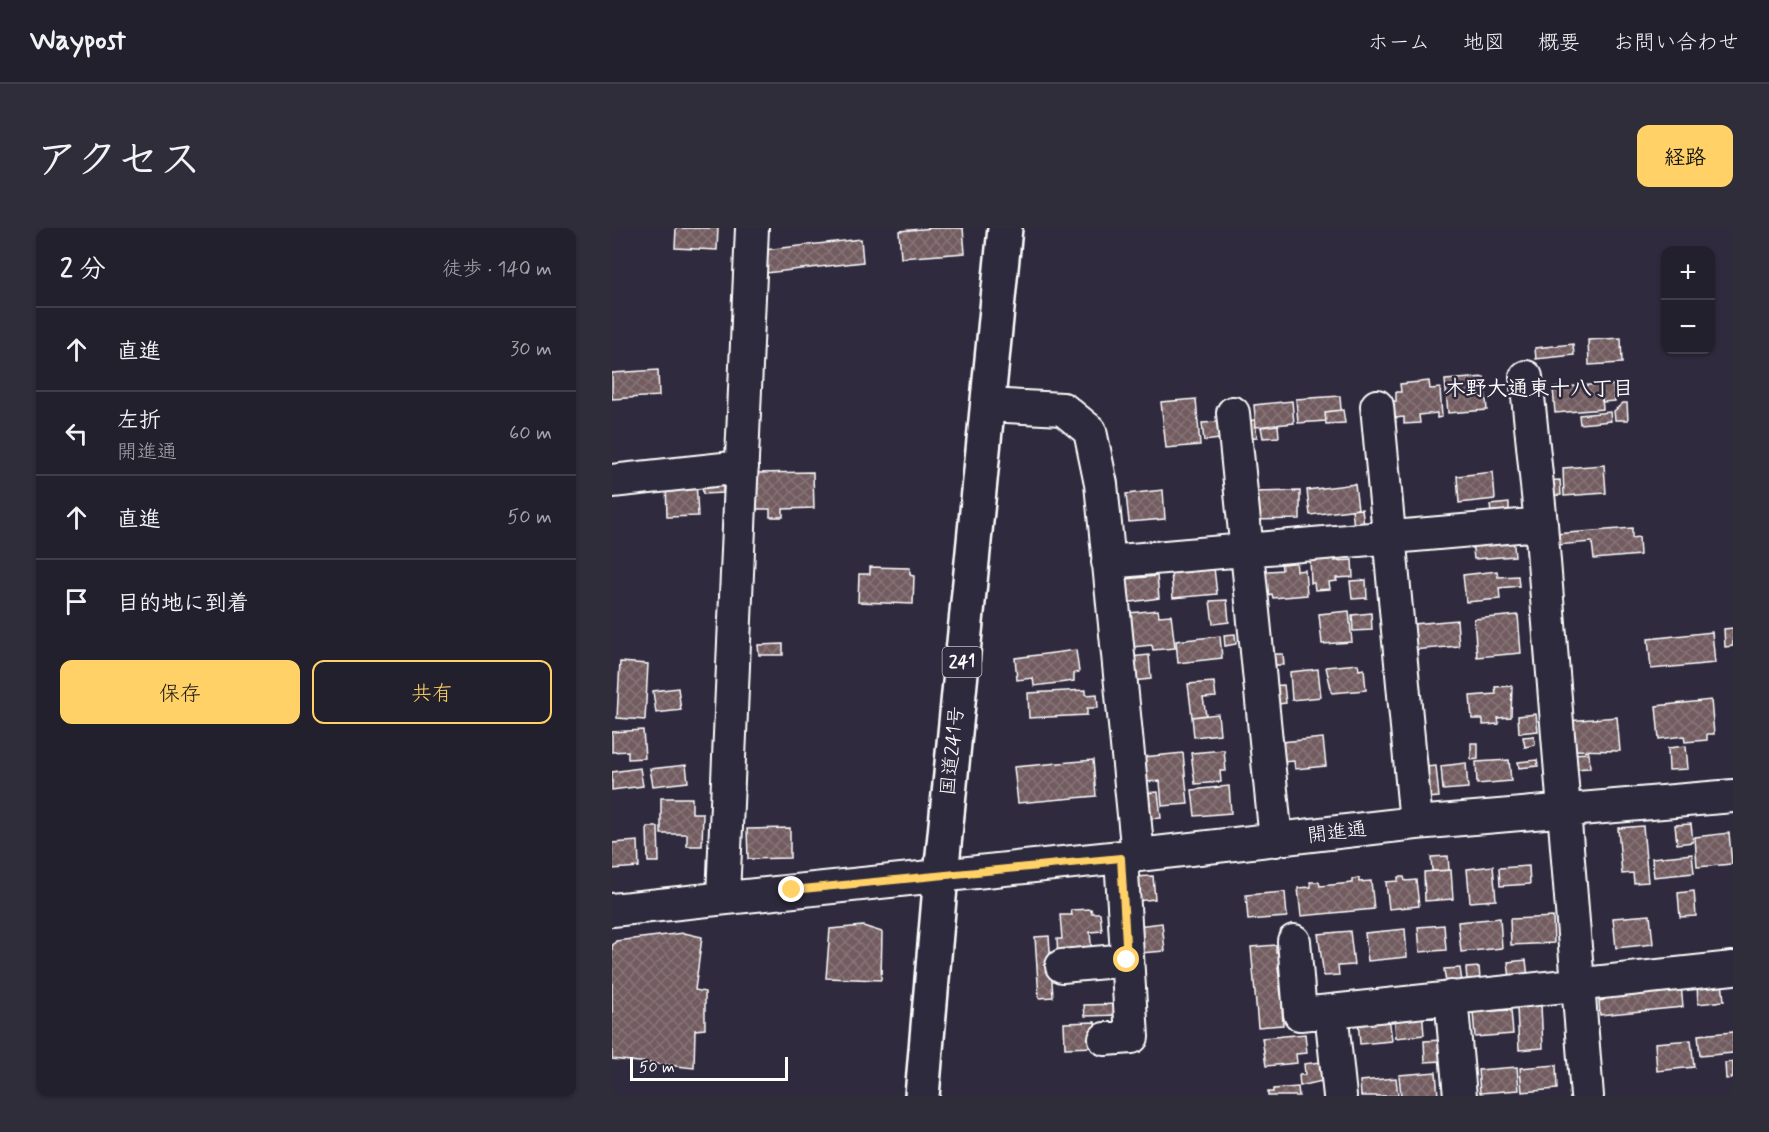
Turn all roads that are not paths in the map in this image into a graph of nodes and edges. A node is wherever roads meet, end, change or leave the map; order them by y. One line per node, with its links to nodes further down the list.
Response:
1 (752, 228): 7 (street)
2 (1005, 228): 4 (highway, 国道241号 / 241)
3 (1526, 377): 9 (street)
4 (987, 405): 12 (street); 18 (highway, 国道241号 / 241)
5 (1377, 406): 10 (street)
6 (1233, 413): 11 (street)
7 (742, 467): 8 (street); 19 (street)
8 (612, 481)
9 (1541, 525): 10 (street); 14 (street)
10 (1389, 537): 11 (street); 15 (street)
11 (1247, 550): 12 (street); 16 (street)
12 (1108, 562): 17 (street)
13 (1733, 796): 14 (street, 開進通)
14 (1563, 812): 15 (street, 開進通); 25 (street)
15 (1416, 823): 16 (street, 開進通)
16 (1276, 840): 17 (street, 開進通)
17 (1130, 856): 18 (street, 開進通); 22 (street)
18 (941, 875): 19 (street, 開進通); 29 (highway, 国道241号 / 241)
19 (723, 896): 20 (street, 開進通)
20 (612, 910)
21 (1294, 941): 27 (street)
22 (1127, 960): 23 (street); 28 (street)
23 (1062, 966)
24 (1733, 968): 25 (street)
25 (1578, 985): 26 (street); 32 (street)
26 (1451, 997): 27 (street); 31 (street)
27 (1331, 1011): 30 (street)
28 (1105, 1039)
29 (922, 1096)
30 (1340, 1096)
31 (1460, 1096)
32 (1587, 1096)

